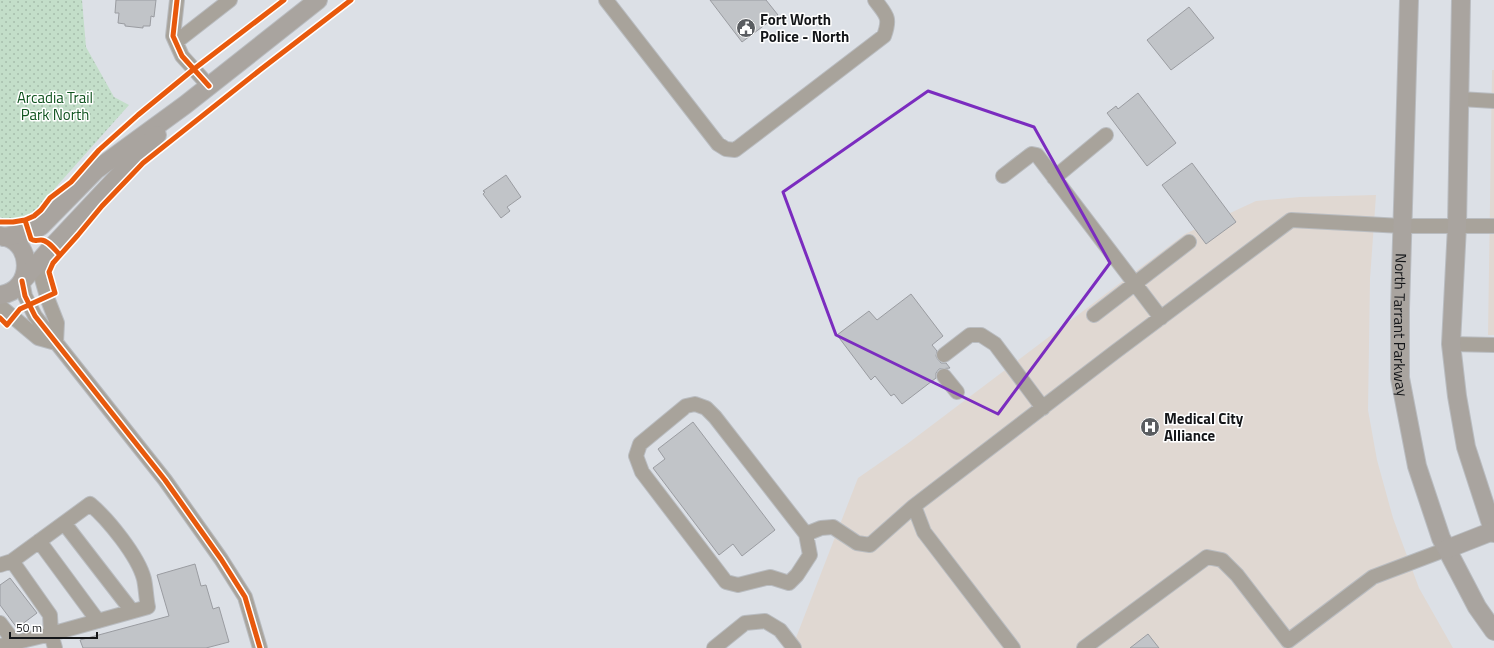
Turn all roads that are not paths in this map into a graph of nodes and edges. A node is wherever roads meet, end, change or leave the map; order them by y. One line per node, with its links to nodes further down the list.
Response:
1 (177, 0): 8 (street)
2 (230, 0): 8 (street)
3 (318, 0): 9 (main road)
4 (606, 0): 5 (street)
5 (874, 0)
6 (1409, 0): 16 (main road, North Tarrant Parkway)
7 (1461, 0): 10 (main road)
8 (176, 42): 9 (street)
9 (209, 86): 12 (main road)
10 (1460, 99): 11 (street); 17 (main road)
11 (1494, 101)
12 (185, 105): 19 (main road); 21 (main road)
13 (1106, 135): 15 (street)
14 (1002, 176): 15 (street)
15 (1054, 178): 23 (street)
16 (1402, 226): 17 (street); 27 (street); 40 (main road, North Tarrant Parkway)
17 (1457, 226): 18 (street); 29 (main road)
18 (1494, 226)
19 (1, 236): 22 (main road)
20 (1189, 242): 23 (street)
21 (41, 260): 22 (main road); 28 (street)
22 (23, 280): 24 (main road); 28 (street)
23 (1136, 283): 26 (street); 27 (street)
24 (0, 295)
25 (0, 306): 28 (street)
26 (1094, 315)
27 (1161, 318): 34 (street)
28 (56, 343): 50 (street)
29 (1451, 344): 30 (street); 37 (main road)
30 (1494, 344)
31 (944, 355): 34 (street)
32 (944, 376): 33 (street)
33 (956, 392)
34 (1043, 408): 35 (street)
35 (914, 506): 38 (street); 53 (street)
36 (64, 522): 39 (street); 42 (street); 42 (street)
37 (1494, 532): 40 (main road)
38 (806, 534): 38 (street)
39 (39, 541): 41 (street); 43 (street)
40 (1447, 549): 45 (main road, North Tarrant Parkway); 54 (street)
41 (6, 563): 46 (street)
42 (132, 611): 43 (street)
43 (98, 620): 46 (street)
44 (0, 623): 47 (street)
45 (1494, 631)
46 (51, 634): 47 (street); 49 (street)
47 (15, 642): 48 (street)
48 (0, 646)
49 (55, 648)
50 (260, 648)
51 (714, 648): 52 (street)
52 (794, 648)
53 (1013, 648)
54 (1084, 648)

